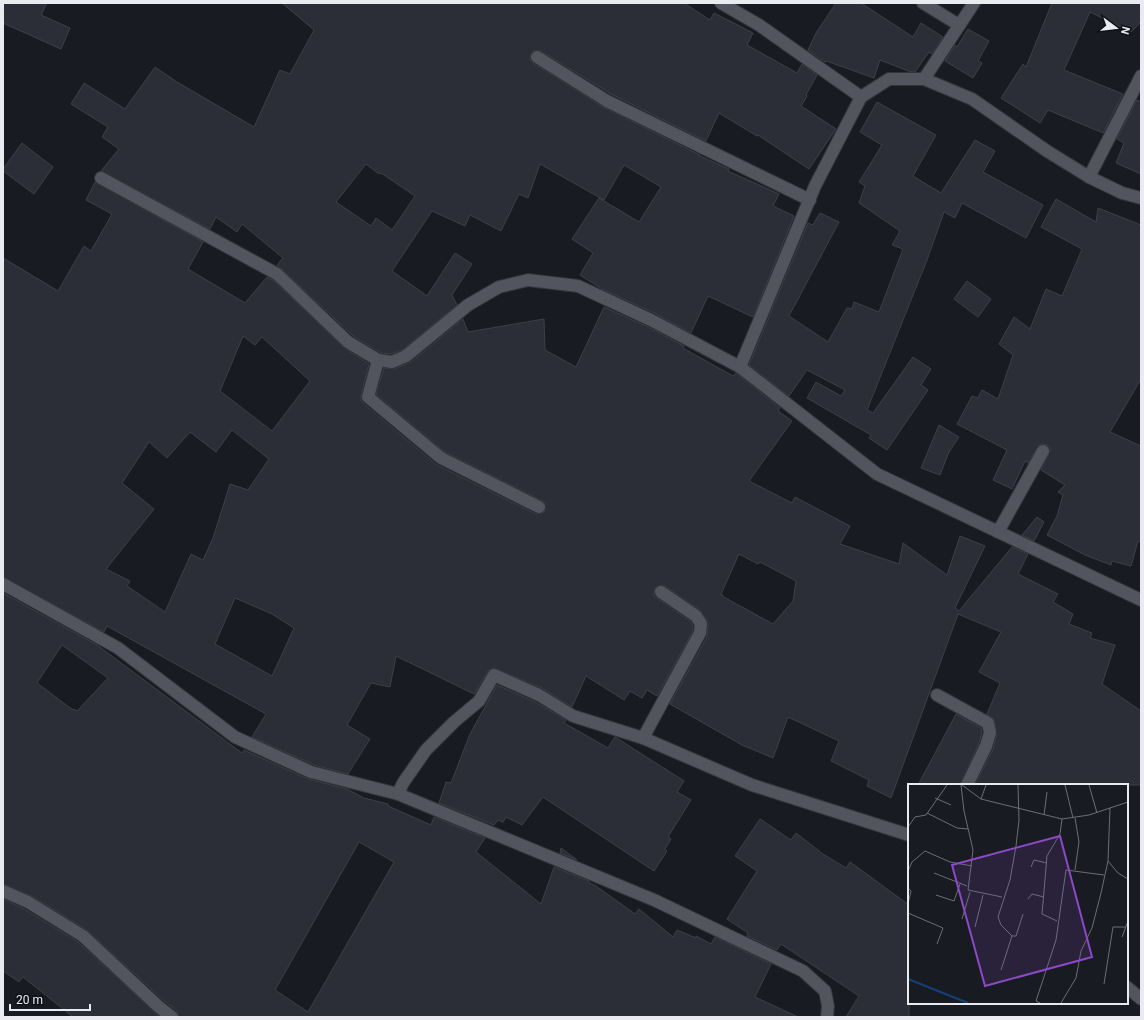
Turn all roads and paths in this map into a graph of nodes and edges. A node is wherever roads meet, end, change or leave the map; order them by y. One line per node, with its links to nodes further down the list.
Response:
1 (721, 3): 8 (street)
2 (923, 3): 4 (street)
3 (974, 3): 4 (street)
4 (960, 25): 7 (street)
5 (537, 57): 12 (street)
6 (1141, 76): 9 (street)
7 (924, 80): 8 (street); 9 (street)
8 (861, 97): 12 (street)
9 (1089, 177): 11 (street)
10 (101, 178): 13 (street)
11 (1141, 198)
12 (810, 200): 14 (street)
13 (378, 360): 14 (street); 16 (street)
14 (740, 367): 17 (street)
15 (1043, 451): 17 (street)
16 (539, 507)
17 (998, 532): 20 (street)
18 (3, 584): 24 (street)
19 (661, 592): 22 (street)
20 (1141, 600)
21 (937, 695): 23 (street)
22 (643, 738): 24 (street); 25 (street)
23 (967, 784)
24 (398, 794): 30 (street)
25 (908, 835)
26 (3, 891): 29 (street)
27 (1128, 988): 28 (street)
28 (1141, 999)
29 (172, 1017)
30 (827, 1017)

